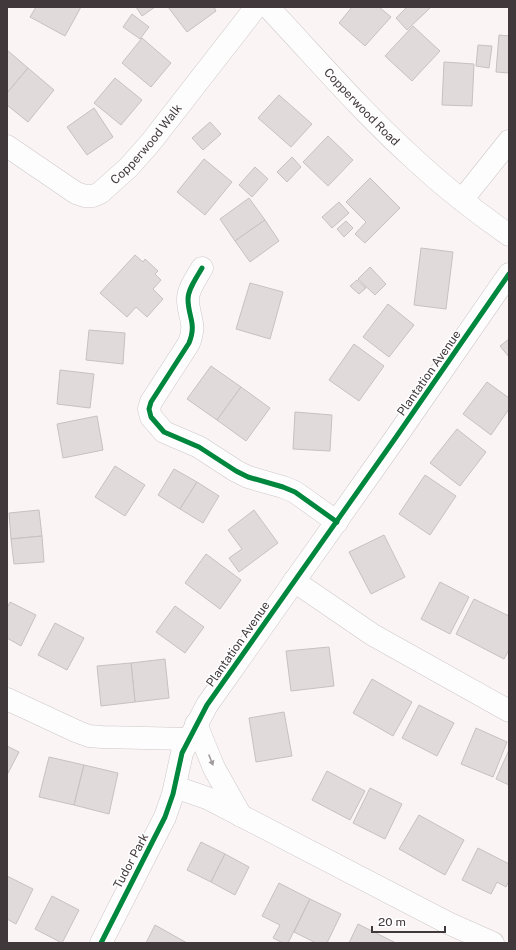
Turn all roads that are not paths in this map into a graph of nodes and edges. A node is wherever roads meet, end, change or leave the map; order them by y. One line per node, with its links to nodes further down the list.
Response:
1 (256, 7): 4 (street, Copperwood Walk)
2 (268, 7): 5 (street, Copperwood Road)
3 (509, 141): 5 (street)
4 (7, 146)
5 (462, 200): 6 (street, Copperwood Road)
6 (509, 235)
7 (202, 268): 9 (street)
8 (509, 274): 9 (street, Plantation Avenue)
9 (337, 522): 10 (street, Plantation Avenue)
10 (294, 581): 12 (street); 13 (street, Plantation Avenue)
11 (7, 699): 13 (street)
12 (509, 711)
13 (192, 732): 14 (street, Plantation Avenue); 15 (street, one-way to 15)
14 (175, 787): 15 (street); 16 (street, Tudor Park)
15 (241, 816): 17 (street)
16 (101, 943)
17 (493, 943)

